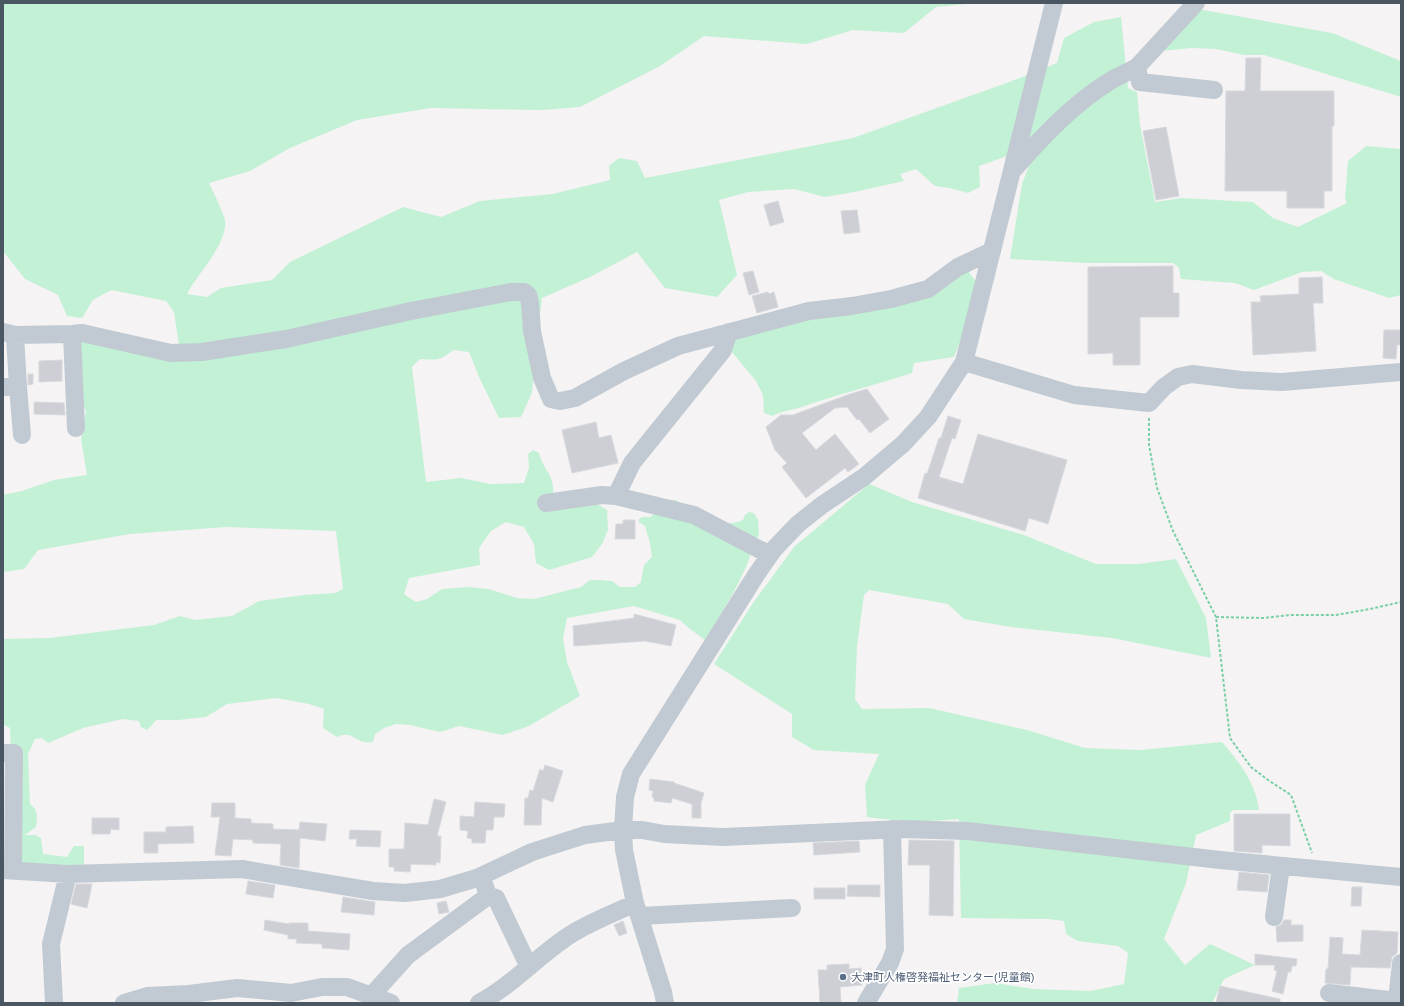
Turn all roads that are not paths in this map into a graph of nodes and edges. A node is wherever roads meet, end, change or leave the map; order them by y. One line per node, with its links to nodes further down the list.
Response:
1 (1054, 3): 5 (street)
2 (1196, 3): 3 (street)
3 (1137, 67): 4 (street); 5 (street)
4 (1214, 90)
5 (1012, 171): 6 (street)
6 (992, 251): 7 (street); 10 (street)
7 (729, 332): 9 (street); 15 (street)
8 (9, 333): 9 (street); 12 (street)
9 (72, 334): 13 (street)
10 (964, 362): 11 (street); 17 (street)
11 (1401, 372)
12 (10, 387): 14 (street)
13 (76, 428)
14 (22, 435)
15 (616, 496): 16 (street); 17 (street)
16 (546, 503)
17 (770, 555): 21 (street)
18 (3, 753): 19 (street)
19 (8, 787): 20 (street)
20 (8, 819): 24 (street)
21 (623, 830): 22 (street); 26 (street); 30 (street)
22 (892, 830): 23 (street); 41 (street)
23 (1281, 866): 27 (street); 31 (street)
24 (8, 870): 25 (street)
25 (68, 874): 26 (street); 36 (street)
26 (481, 876): 28 (street)
27 (1401, 877)
28 (488, 896): 33 (street); 35 (street)
29 (792, 908): 30 (street)
30 (637, 910): 33 (street); 40 (street)
31 (1274, 917)
32 (1401, 963): 34 (street)
33 (529, 967): 39 (street)
34 (1330, 993)
35 (371, 996): 37 (street); 38 (street)
36 (54, 1003)
37 (124, 1003)
38 (391, 1003)
39 (479, 1003)
40 (665, 1003)
41 (866, 1003)

